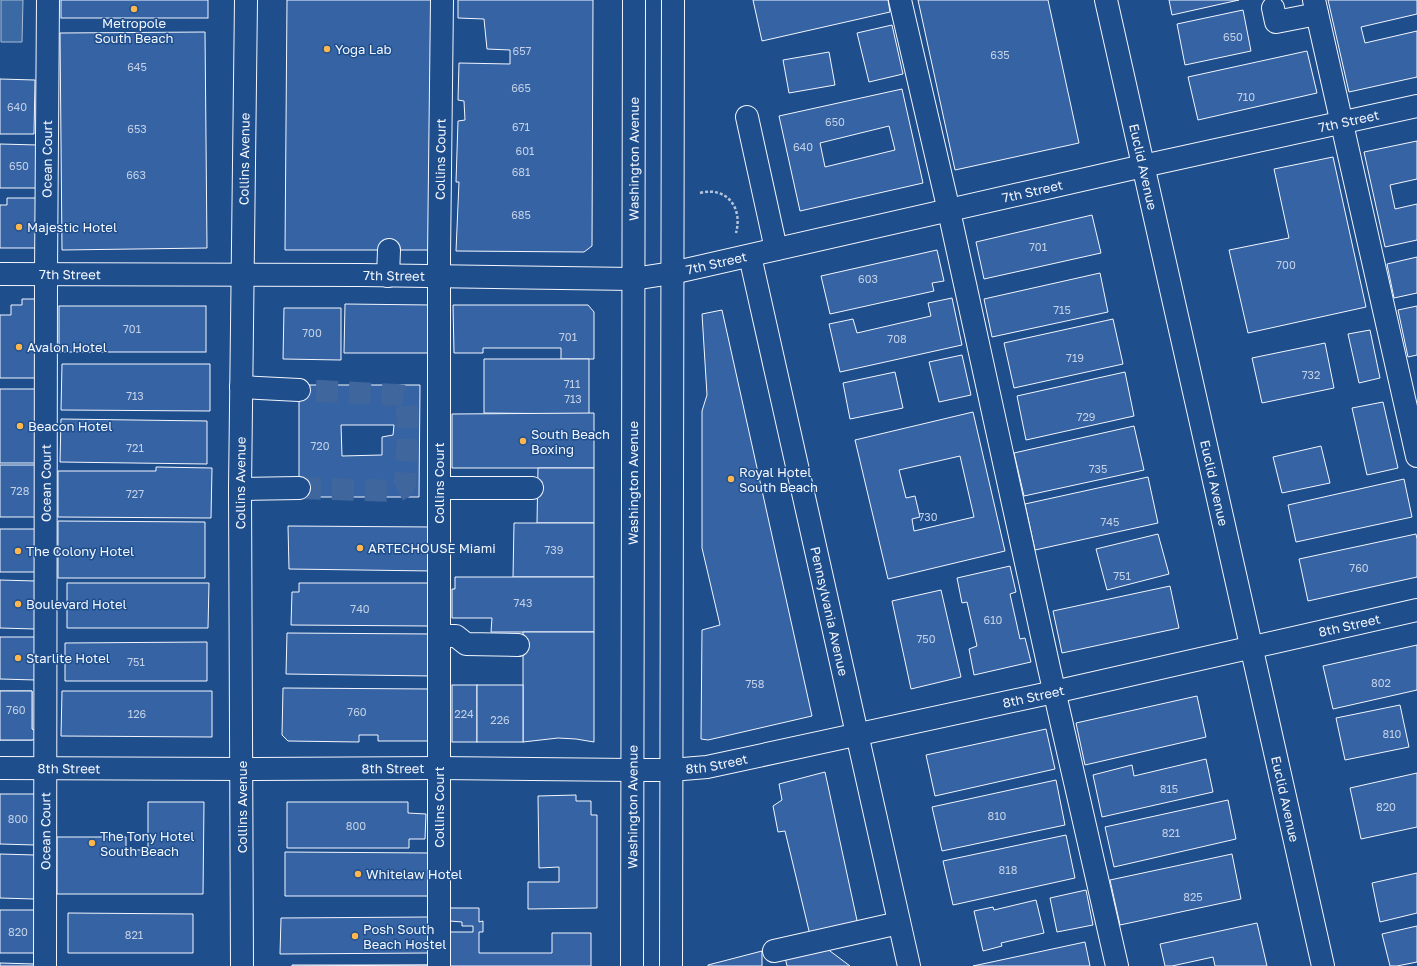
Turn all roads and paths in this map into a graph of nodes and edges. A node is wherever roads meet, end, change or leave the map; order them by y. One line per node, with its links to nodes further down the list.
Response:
1 (48, 0): 20 (street, Ocean Court)
2 (246, 0): 23 (street, Collins Avenue)
3 (442, 0): 25 (street, Collins Court)
4 (634, 0): 26 (street, Washington Avenue)
5 (673, 0): 21 (street)
6 (900, 0): 15 (street)
7 (1106, 0): 13 (street, Euclid Avenue)
8 (1316, 7): 9 (street); 12 (street)
9 (1273, 8)
10 (1417, 106): 12 (street, 7th Street)
11 (747, 117): 17 (street)
12 (1341, 123): 13 (street, 7th Street); 29 (street)
13 (1143, 166): 15 (street, 7th Street); 37 (street, Euclid Avenue)
14 (700, 193): 16 (path)
15 (949, 211): 17 (street, 7th Street); 38 (street)
16 (736, 233)
17 (776, 249): 19 (street, 7th Street)
18 (389, 250): 24 (street)
19 (750, 256): 21 (street, 7th Street); 39 (street, Pennsylvania Avenue)
20 (46, 273): 22 (street, 7th Street); 23 (street, 7th Street); 41 (street, Ocean Court)
21 (672, 273): 26 (street, 7th Street); 45 (street)
22 (0, 274)
23 (242, 275): 24 (street, 7th Street); 27 (street, Collins Avenue)
24 (388, 276): 25 (street, 7th Street)
25 (439, 277): 26 (street, 7th Street); 31 (street, Collins Court)
26 (633, 279): 44 (street, Washington Avenue)
27 (241, 388): 28 (street); 33 (street, Collins Avenue)
28 (299, 390)
29 (1417, 456)
30 (299, 488): 33 (street)
31 (440, 488): 32 (street); 35 (street, Collins Court)
32 (532, 488)
33 (240, 489): 43 (street, Collins Avenue)
34 (1417, 610): 37 (street, 8th Street)
35 (439, 636): 36 (street); 42 (street, Collins Court)
36 (518, 645)
37 (1252, 648): 38 (street, 8th Street); 55 (street, Euclid Avenue)
38 (1054, 692): 39 (street, 8th Street); 54 (street)
39 (857, 735): 45 (street, 8th Street); 46 (street, Pennsylvania Avenue)
40 (0, 768): 41 (street, 8th Street)
41 (45, 768): 43 (street, 8th Street); 48 (street, Ocean Court)
42 (439, 768): 43 (street, 8th Street); 44 (street, 8th Street); 50 (street, Collins Court)
43 (242, 769): 49 (street, Collins Avenue)
44 (632, 770): 45 (street, 8th Street); 51 (street, Washington Avenue)
45 (671, 770): 52 (street)
46 (899, 923): 47 (street); 53 (street, Pennsylvania Avenue)
47 (774, 951)
48 (45, 966)
49 (242, 966)
50 (440, 966)
51 (632, 966)
52 (670, 966)
53 (909, 966)
54 (1117, 966)
55 (1323, 966)

